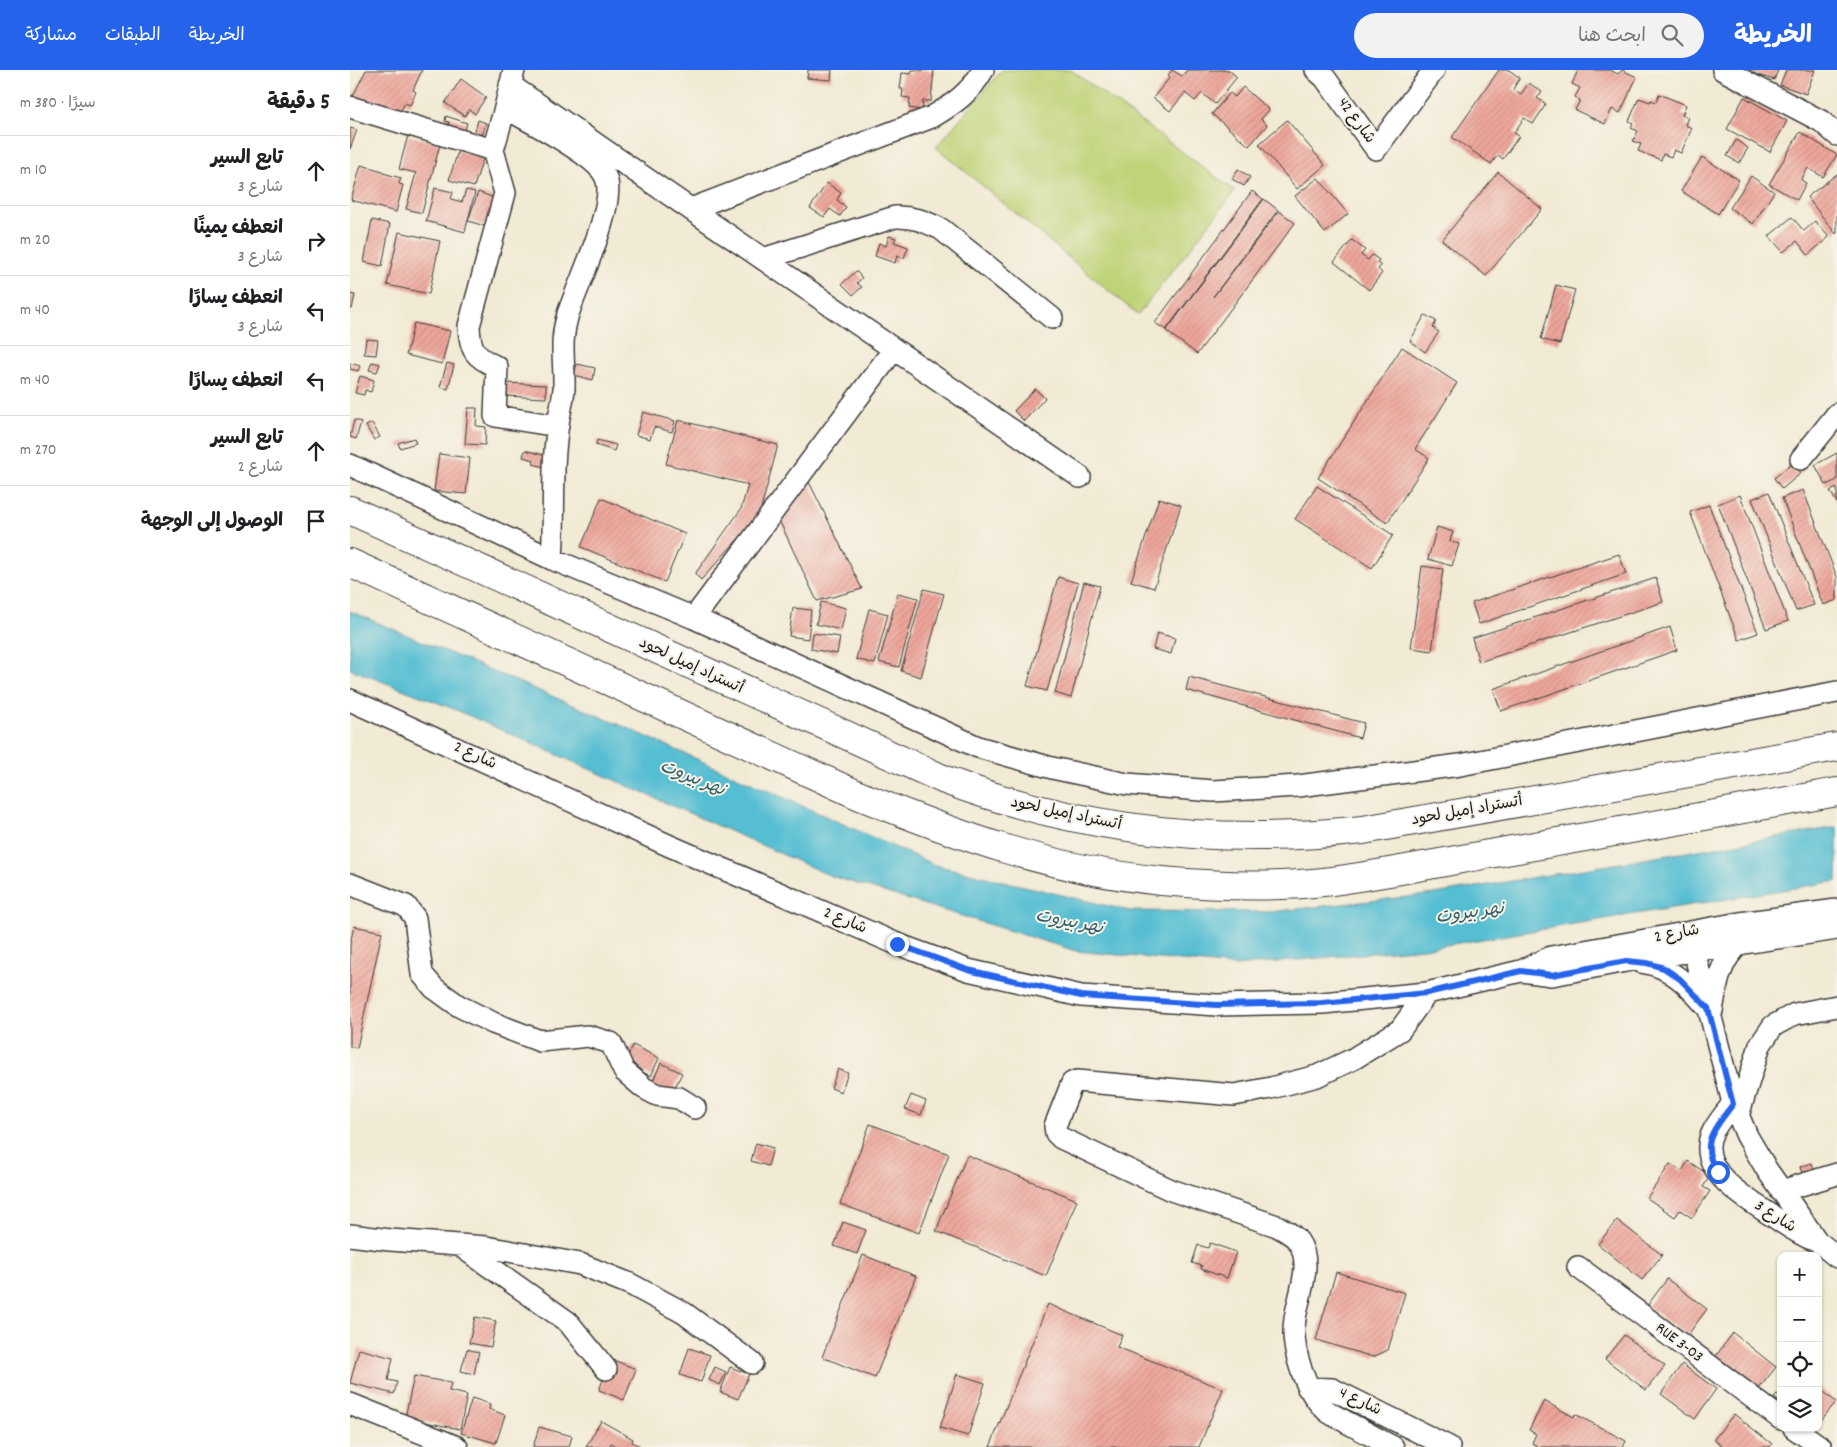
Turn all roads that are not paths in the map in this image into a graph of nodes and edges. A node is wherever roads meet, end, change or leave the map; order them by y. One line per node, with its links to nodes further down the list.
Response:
1 (983, 70): 10 (street)
2 (1316, 70): 3 (street, شارع 42)
3 (1434, 70)
4 (1723, 70): 8 (street)
5 (512, 77): 7 (street); 10 (street)
6 (350, 107): 9 (street)
7 (505, 108): 9 (street); 15 (street)
8 (1837, 136)
9 (493, 150): 15 (street)
10 (691, 209): 11 (street)
11 (763, 260): 12 (street); 13 (street)
12 (1052, 318)
13 (894, 349): 18 (street); 22 (street)
14 (1837, 414): 16 (street)
15 (558, 426): 20 (street)
16 (1801, 459)
17 (350, 465): 20 (street)
18 (1080, 477)
19 (350, 510): 25 (highway, أتستراد إميل لحود)
20 (552, 559): 22 (street)
21 (350, 563): 26 (highway)
22 (694, 618): 23 (street)
23 (1837, 692)
24 (350, 700): 34 (street, شارع 2)
25 (1837, 747)
26 (1837, 792)
27 (350, 884): 37 (street)
28 (1837, 910): 30 (street, شارع 2)
29 (1837, 929): 31 (street, شارع 2)
30 (1691, 942): 31 (street, شارع 2); 32 (street, شارع 2); 33 (street, شارع 2); 36 (street, شارع 3)
31 (1741, 943): 36 (street)
32 (1626, 961): 33 (street, شارع 2); 36 (street)
33 (1521, 971): 34 (street, شارع 2)
34 (1427, 993): 50 (street)
35 (1837, 1006): 38 (street)
36 (1710, 1012): 38 (street, شارع 3)
37 (696, 1108)
38 (1736, 1110): 39 (street, شارع 3); 41 (street, شارع 3)
39 (1767, 1170): 41 (street, شارع 3); 42 (street, شارع 3)
40 (1837, 1174): 42 (street)
41 (1736, 1191): 44 (street, شارع 3)
42 (1781, 1191): 44 (street, شارع 3)
43 (350, 1235): 45 (street)
44 (1817, 1241): 46 (street, شارع 3)
45 (459, 1244): 48 (street); 49 (street)
46 (1837, 1258)
47 (1578, 1267): 52 (street, RUE 3-03)
48 (752, 1363)
49 (606, 1369)
50 (1308, 1388): 55 (street, شارع 4); 56 (street, شارع 4)
51 (350, 1404): 54 (street)
52 (1777, 1416)
53 (1800, 1432): 57 (street)
54 (457, 1447)
55 (1393, 1447)
56 (1449, 1447)
57 (1821, 1447)

